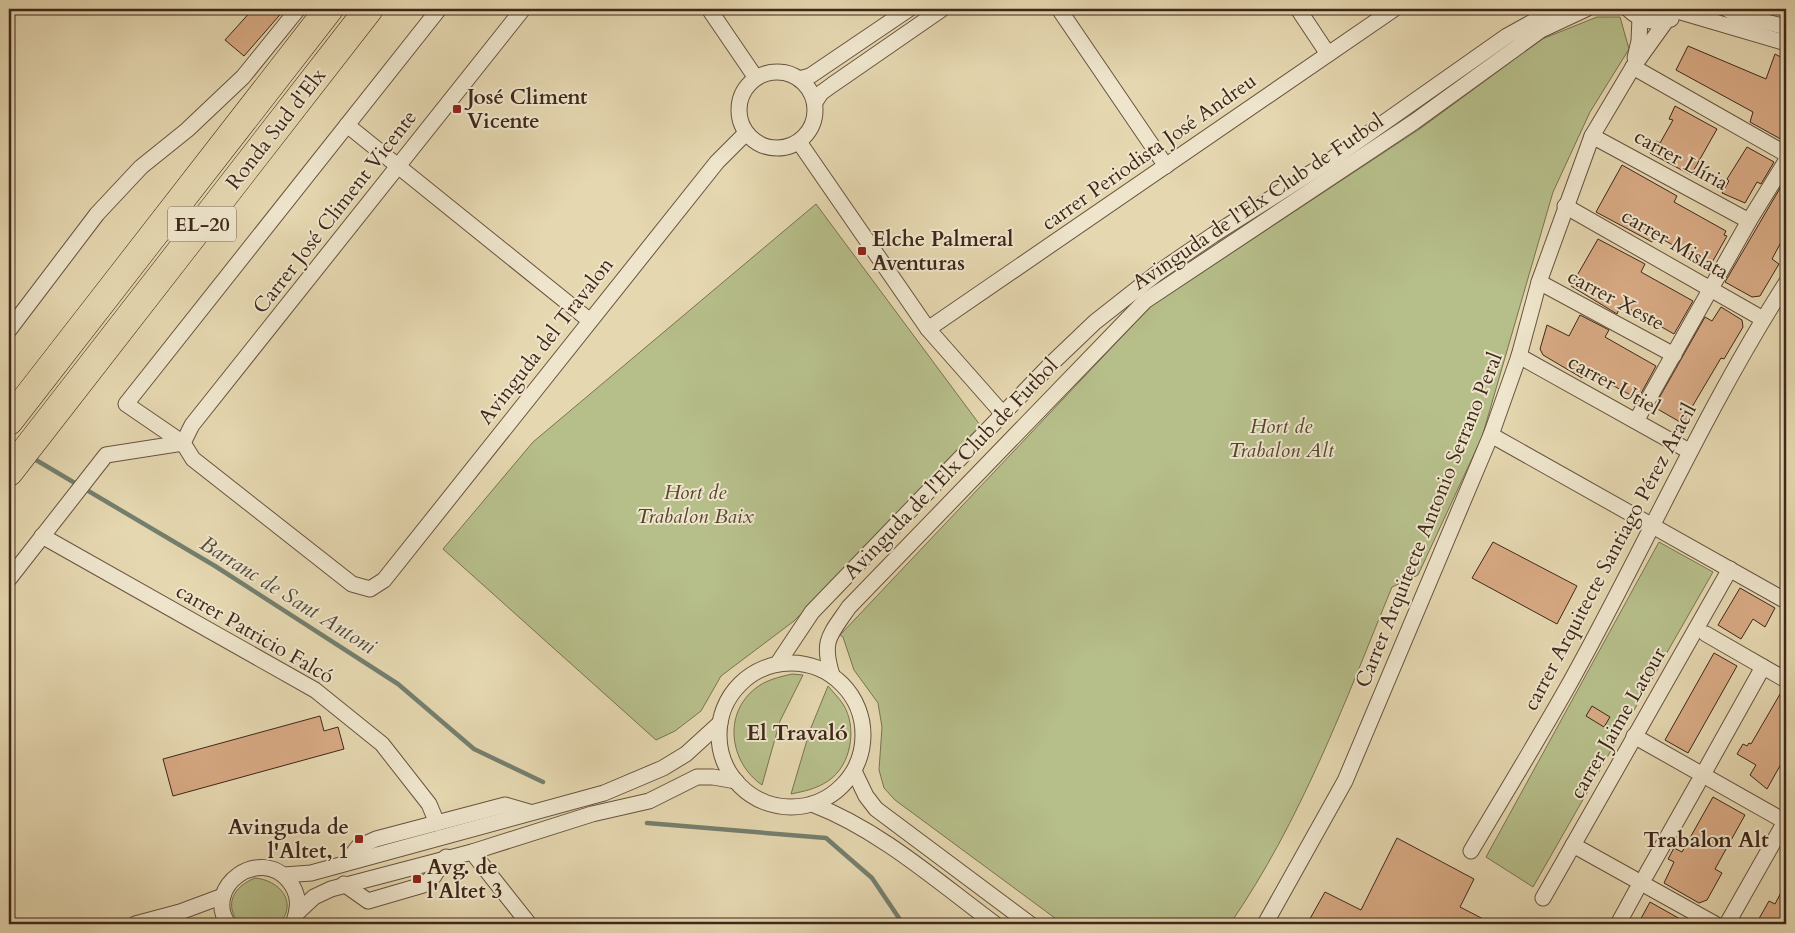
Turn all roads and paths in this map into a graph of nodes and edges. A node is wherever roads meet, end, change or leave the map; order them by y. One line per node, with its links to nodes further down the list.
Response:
1 (298, 9): 42 (street)
2 (329, 9): 46 (highway, Ronda Sud d'Elx / EL-20)
3 (369, 9): 51 (highway, Ronda Sud d'Elx / EL-20)
4 (439, 9): 26 (street)
5 (523, 9): 33 (street, Carrer José Climent Vicente)
6 (709, 9): 23 (street)
7 (910, 9): 24 (street)
8 (942, 9): 25 (street)
9 (1059, 9): 32 (street)
10 (1298, 9): 21 (street)
11 (1394, 9): 21 (street, carrer Periodista José Andreu)
12 (1556, 9): 45 (street, Avinguda de l'Elx Club de Futbol)
13 (1586, 9): 60 (street, Avinguda de l'Elx Club de Futbol)
14 (1628, 9): 17 (street)
15 (1727, 9): 19 (street)
16 (1682, 10): 18 (street); 20 (street)
17 (1640, 18): 18 (street); 22 (street, Carrer Arquitecte Antonio Serrano Peral)
18 (1666, 20): 22 (street, Carrer Arquitecte Antonio Serrano Peral)
19 (1786, 27)
20 (1786, 43)
21 (1328, 54): 32 (street, carrer Periodista José Andreu)
22 (1633, 67): 28 (street, Carrer Arquitecte Antonio Serrano Peral); 30 (street)
23 (756, 78): 24 (street); 27 (street)
24 (799, 79): 25 (street)
25 (815, 102): 29 (street)
26 (347, 125): 33 (street); 49 (street)
27 (746, 133): 29 (street); 40 (street, Avinguda del Travalon)
28 (1592, 136): 34 (street, Carrer Arquitecte Antonio Serrano Peral); 35 (street, carrer Llíria)
29 (799, 142): 41 (street)
30 (1786, 154)
31 (1786, 161): 35 (street)
32 (1166, 166): 41 (street, carrer Periodista José Andreu)
33 (398, 167): 40 (street); 49 (street, Carrer José Climent Vicente)
34 (1565, 206): 36 (street, Carrer Arquitecte Antonio Serrano Peral); 38 (street, carrer Mislata)
35 (1750, 221): 38 (street)
36 (1539, 282): 43 (street, carrer Xeste); 44 (street, Carrer Arquitecte Antonio Serrano Peral)
37 (1786, 283): 39 (street, carrer Arquitecte Santiago Pérez Aracil)
38 (1710, 289): 39 (street, carrer Mislata); 43 (street)
39 (1763, 319): 50 (street, carrer Arquitecte Santiago Pérez Aracil)
40 (588, 320): 49 (street, Avinguda del Travalon)
41 (928, 329): 45 (street)
42 (9, 330)
43 (1674, 355): 47 (street)
44 (1519, 356): 47 (street, carrer Utiel); 48 (street, Carrer Arquitecte Antonio Serrano Peral)
45 (1003, 414): 58 (street, Avinguda de l'Elx Club de Futbol)
46 (9, 421)
47 (1636, 422): 50 (street, carrer Utiel)
48 (1491, 435): 52 (street); 89 (street, Carrer Arquitecte Antonio Serrano Peral)
49 (183, 443): 53 (street)
50 (1689, 451): 52 (street, carrer Arquitecte Santiago Pérez Aracil)
51 (9, 472)
52 (1653, 526): 54 (street); 73 (street, carrer Arquitecte Santiago Pérez Aracil)
53 (42, 536): 55 (street); 71 (street, carrer Patricio Falcó)
54 (1730, 569): 56 (street); 63 (street, carrer Jaime Latour)
55 (9, 580)
56 (1786, 601)
57 (1706, 634): 59 (street)
58 (778, 664): 60 (street); 62 (street)
59 (1763, 667): 61 (street); 64 (street)
60 (832, 674): 65 (street)
61 (1786, 680)
62 (720, 723): 66 (street); 69 (street)
63 (1634, 736): 70 (street); 72 (street, carrer Jaime Latour)
64 (1706, 768)
65 (854, 771): 68 (street); 88 (street)
66 (736, 782): 68 (street); 74 (street)
67 (1698, 783): 78 (street)
68 (812, 804): 87 (street)
69 (529, 812): 71 (street); 76 (street)
70 (1786, 821): 92 (street)
71 (437, 823): 76 (street)
72 (1573, 845): 82 (street, carrer Jaime Latour); 91 (street)
73 (1471, 851)
74 (472, 852): 75 (street); 86 (street)
75 (446, 857): 79 (street); 79 (street)
76 (346, 863): 77 (street)
77 (284, 875): 81 (street); 83 (street)
78 (1646, 875)
79 (344, 884): 83 (street)
80 (1636, 891): 90 (street)
81 (223, 896): 84 (street); 85 (street)
82 (1542, 898)
83 (295, 918)
84 (136, 924)
85 (228, 924)
86 (529, 924)
87 (995, 924)
88 (1030, 924)
89 (1264, 924)
90 (1618, 924)
91 (1715, 924)
92 (1727, 924)

